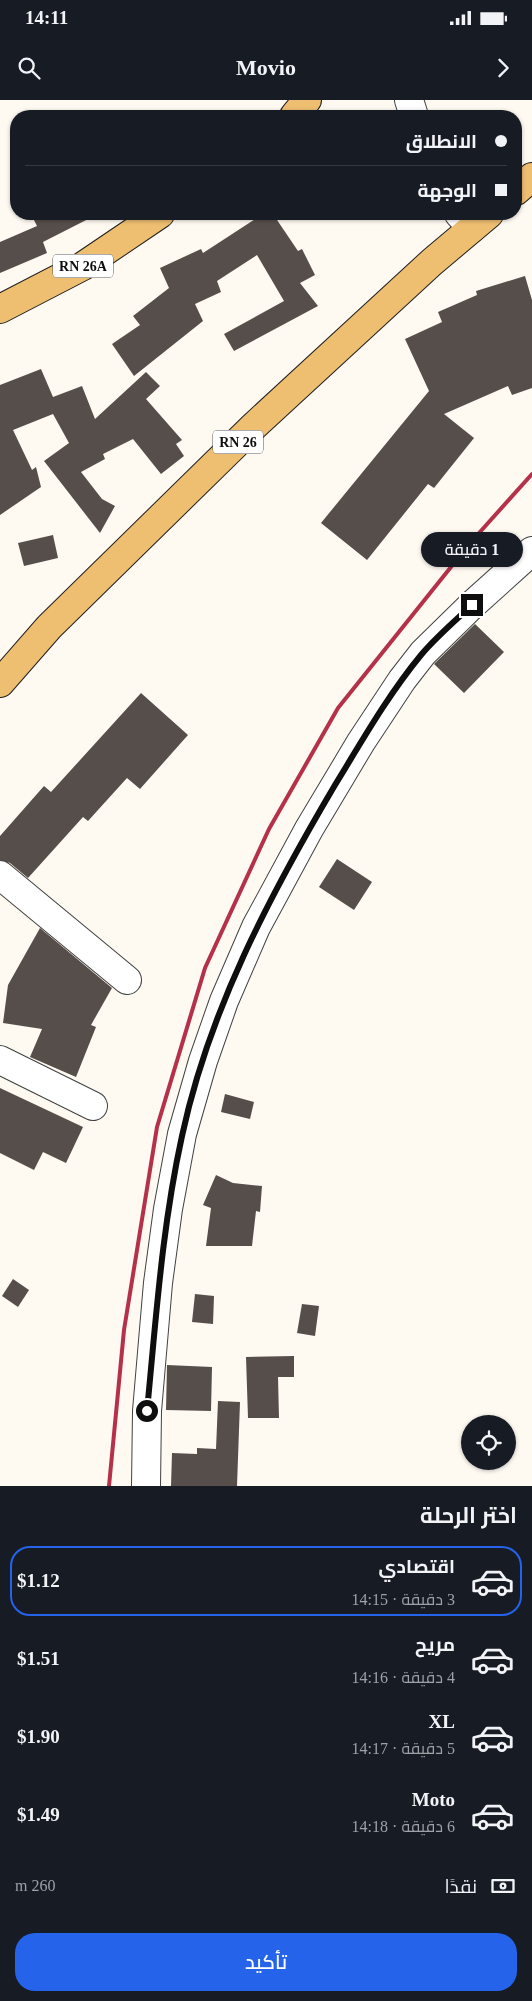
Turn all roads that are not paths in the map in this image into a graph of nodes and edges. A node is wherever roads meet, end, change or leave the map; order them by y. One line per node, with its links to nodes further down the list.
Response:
1 (307, 100): 2 (main road)
2 (299, 110)
3 (532, 177): 4 (main road)
4 (522, 186)
5 (151, 220): 7 (main road, RN 26A)
6 (473, 220): 9 (main road, RN 26)
7 (0, 310)
8 (532, 551): 14 (street)
9 (0, 683)
10 (0, 875): 11 (street)
11 (128, 980)
12 (0, 1060): 13 (street)
13 (93, 1106)
14 (146, 1486)

